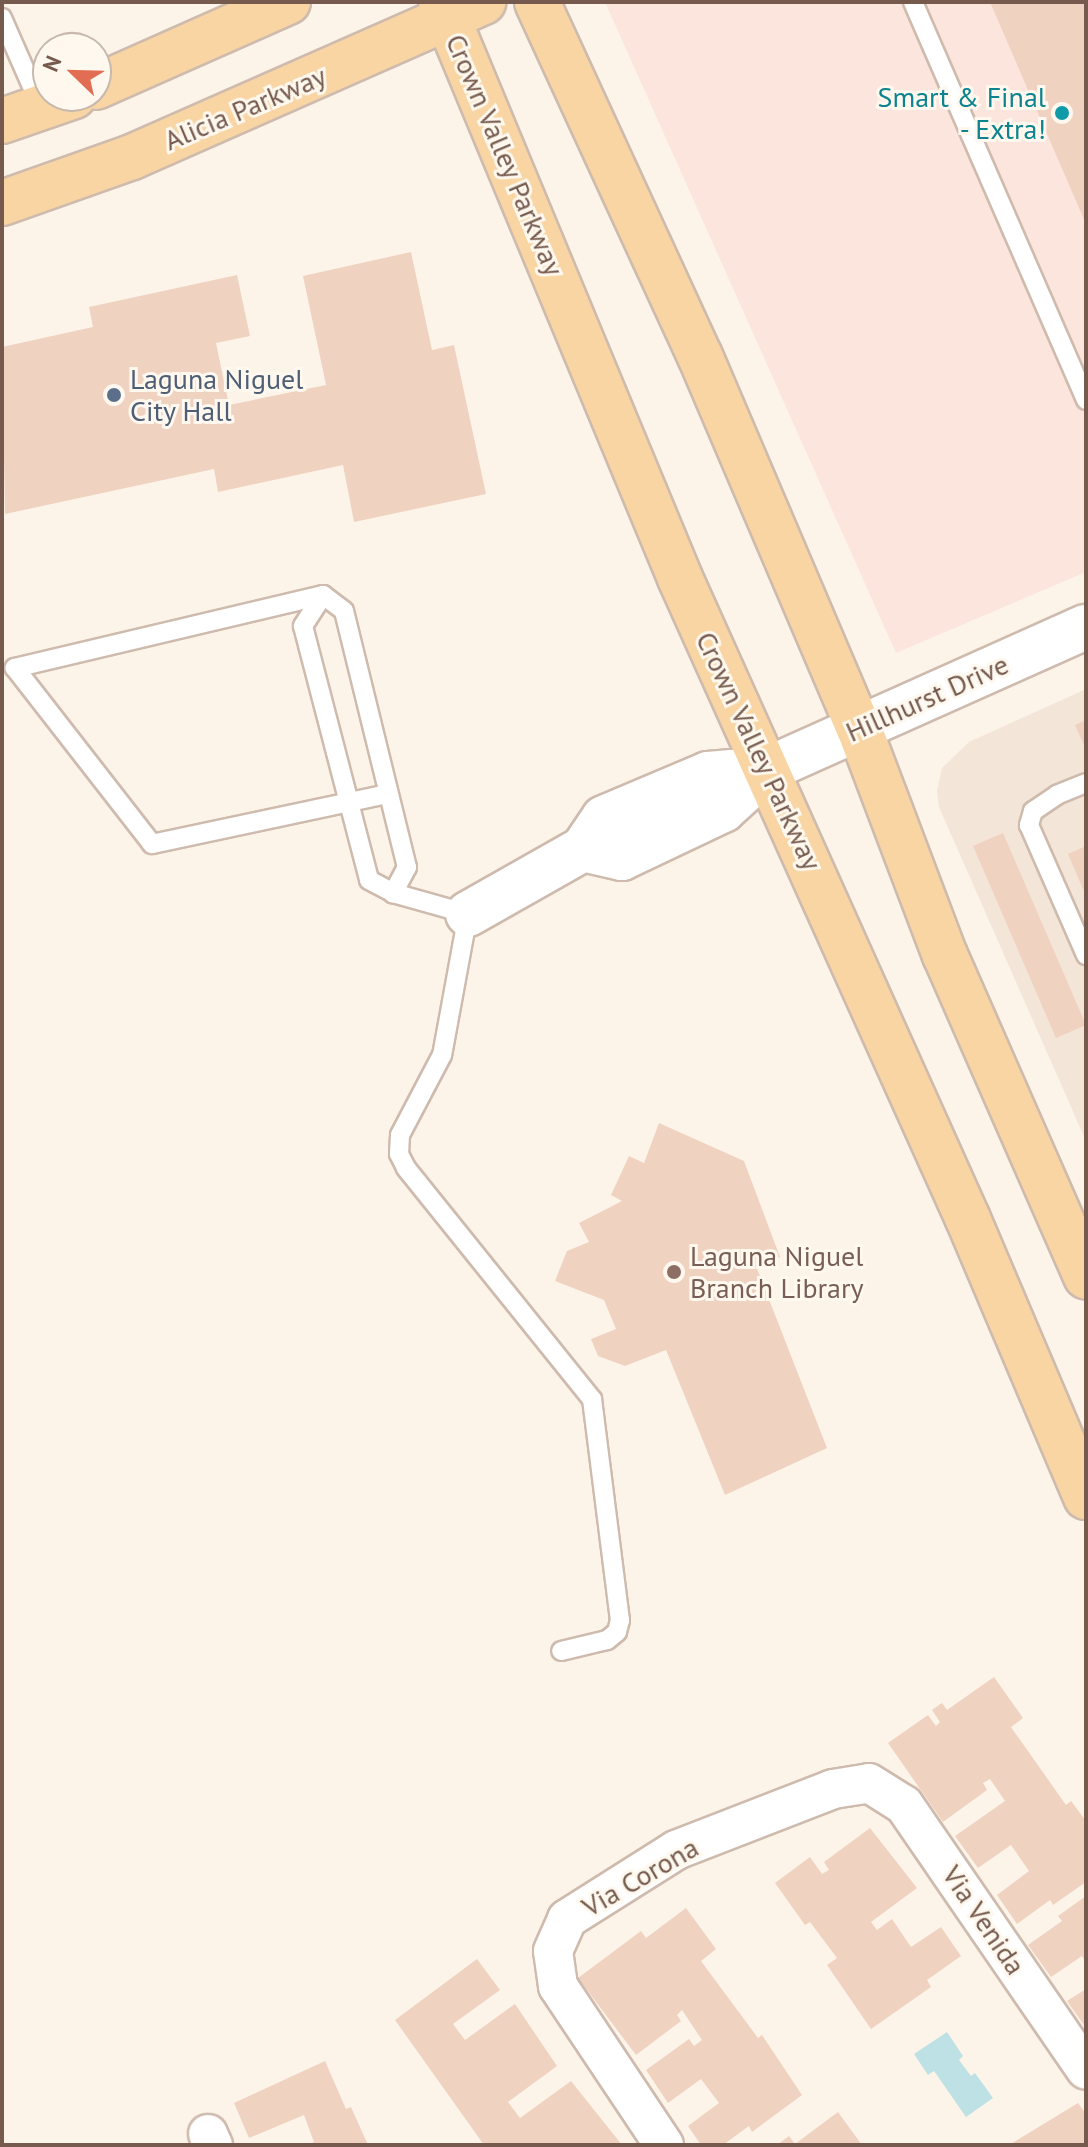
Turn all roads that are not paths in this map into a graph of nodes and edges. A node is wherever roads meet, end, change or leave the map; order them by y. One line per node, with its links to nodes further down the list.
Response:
1 (288, 2): 6 (main road)
2 (537, 2): 14 (main road)
3 (913, 2): 9 (lane)
4 (457, 8): 8 (main road, Alicia Parkway); 15 (main road, Crown Valley Parkway)
5 (2, 18): 7 (lane)
6 (112, 80)
7 (32, 92)
8 (2, 203)
9 (1086, 400)
10 (323, 595): 13 (lane); 17 (lane); 18 (lane)
11 (1086, 627): 14 (street, Hillhurst Drive)
12 (2, 653): 13 (lane)
13 (15, 668): 18 (lane)
14 (859, 728): 15 (street, Hillhurst Drive); 22 (main road)
15 (768, 769): 20 (street, Hillhurst Drive); 23 (main road, Crown Valley Parkway)
16 (1086, 783): 21 (lane)
17 (387, 794): 18 (lane); 19 (lane)
18 (346, 804): 19 (lane)
19 (393, 893): 20 (lane)
20 (468, 914): 24 (lane)
21 (1086, 955)
22 (1086, 1276)
23 (1086, 1497)
24 (561, 1651)
25 (869, 1783): 26 (street, Via Venida); 27 (street, Via Corona)
26 (1086, 2070)
27 (664, 2145)

